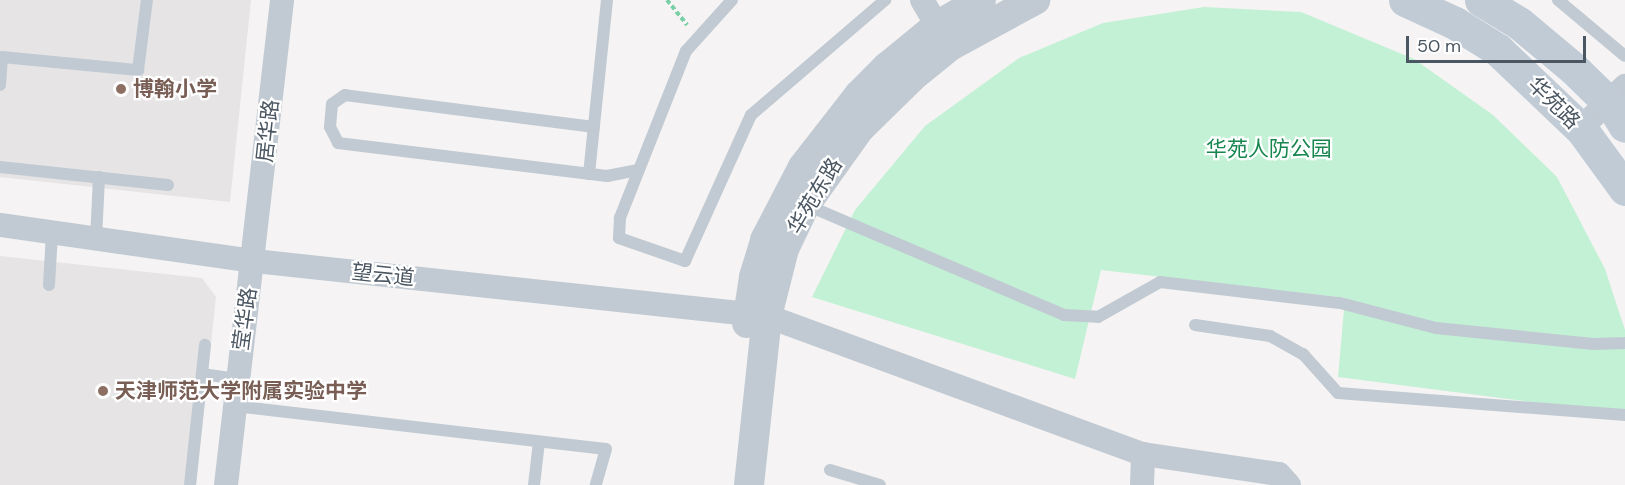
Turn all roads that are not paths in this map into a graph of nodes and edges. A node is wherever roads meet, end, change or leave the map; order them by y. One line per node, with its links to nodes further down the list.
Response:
1 (147, 0): 14 (lane)
2 (282, 0): 28 (street, 居华路)
3 (607, 0): 16 (lane)
4 (732, 0): 19 (lane)
5 (885, 0): 19 (lane)
6 (922, 0): 12 (street)
7 (981, 0): 12 (street, 华苑东路)
8 (1035, 0): 12 (street, 华苑东路)
9 (1404, 0): 17 (main road, 华苑路)
10 (1481, 0): 15 (main road, 华苑路)
11 (1558, 0): 13 (lane)
12 (944, 36): 24 (street, 华苑东路)
13 (1625, 56)
14 (0, 85)
15 (1619, 104): 17 (street)
16 (594, 127): 20 (lane); 20 (lane)
17 (1581, 128): 23 (main road, 华苑路)
18 (0, 167): 21 (lane)
19 (638, 170): 20 (lane)
20 (589, 174)
21 (99, 177): 22 (lane); 27 (lane)
22 (168, 185)
23 (1625, 189)
24 (796, 201): 30 (street, 华苑东路); 32 (lane)
25 (0, 225): 26 (street, 望云道)
26 (52, 233): 27 (street, 望云道); 29 (lane)
27 (96, 239): 28 (street, 望云道)
28 (254, 261): 30 (street, 望云道); 35 (street, 莹华路)
29 (49, 285)
30 (758, 315): 39 (street, 望云道); 45 (street, 华苑东路); 46 (street, 华苑东路)
31 (1196, 325): 37 (lane)
32 (1625, 343)
33 (205, 345): 34 (lane)
34 (202, 374): 35 (lane); 41 (lane)
35 (237, 379): 36 (street, 莹华路)
36 (234, 406): 38 (lane); 42 (street, 莹华路)
37 (1625, 415)
38 (539, 442): 43 (lane); 44 (lane)
39 (1143, 454): 48 (street); 49 (street, 望云道)
40 (830, 471): 47 (lane)
41 (190, 485)
42 (226, 485)
43 (534, 485)
44 (596, 485)
45 (730, 485)
46 (748, 485)
47 (880, 485)
48 (1142, 485)
49 (1289, 485)

